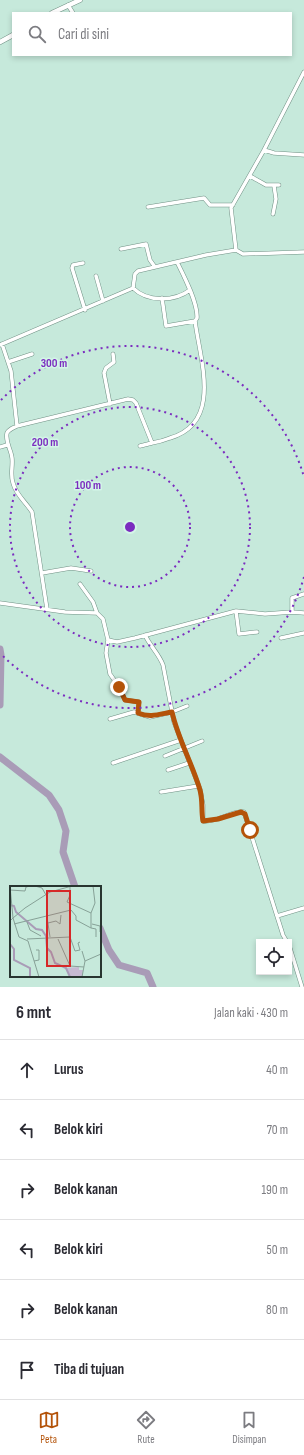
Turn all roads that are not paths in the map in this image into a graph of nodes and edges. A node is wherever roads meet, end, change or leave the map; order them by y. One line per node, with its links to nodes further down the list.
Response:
1 (80, 0): 2 (street)
2 (68, 5): 3 (street); 4 (street)
3 (54, 12)
4 (72, 12)
5 (12, 36): 6 (street)
6 (0, 42)
7 (304, 72): 8 (street)
8 (264, 150): 9 (street); 10 (street)
9 (304, 155)
10 (250, 176): 12 (street); 13 (street)
11 (279, 185): 12 (street)
12 (274, 186): 15 (street)
13 (233, 205): 14 (street); 17 (street)
14 (148, 207)
15 (273, 214)
16 (121, 248): 21 (street)
17 (236, 250): 18 (street); 19 (street)
18 (304, 252)
19 (177, 262): 21 (street); 24 (street)
20 (83, 263): 27 (street)
21 (155, 267): 23 (street)
22 (96, 276): 26 (street)
23 (133, 288): 25 (street); 26 (street)
24 (190, 290): 25 (street); 28 (street)
25 (162, 298): 28 (street)
26 (103, 301): 27 (street)
27 (85, 310): 29 (street)
28 (195, 321): 35 (street)
29 (1, 345): 32 (street)
30 (32, 354): 32 (street)
31 (113, 354): 33 (street)
32 (8, 362): 34 (street)
33 (110, 404): 34 (street); 35 (street)
34 (17, 426): 36 (street)
35 (152, 443): 37 (street)
36 (7, 445): 38 (street); 40 (street)
37 (140, 446)
38 (0, 447)
39 (91, 571): 40 (street)
40 (42, 573): 44 (street)
41 (80, 584): 46 (street)
42 (304, 594): 47 (street)
43 (0, 603): 44 (street)
44 (47, 609): 46 (street)
45 (236, 610): 47 (street); 49 (street); 51 (street)
46 (97, 612): 53 (street)
47 (292, 612): 48 (street)
48 (304, 613)
49 (256, 632)
50 (304, 633): 52 (street)
51 (145, 635): 53 (street); 55 (street)
52 (281, 638)
53 (108, 640): 56 (street)
54 (187, 706): 55 (street)
55 (172, 712): 56 (street); 58 (street)
56 (138, 713): 57 (street)
57 (110, 720)
58 (181, 740): 60 (street); 62 (street)
59 (202, 741): 60 (street)
60 (184, 748): 61 (street); 63 (street)
61 (165, 756)
62 (113, 763)
63 (189, 763): 64 (street); 65 (street)
64 (168, 770)
65 (198, 786): 66 (street); 68 (street)
66 (161, 792)
67 (304, 908): 68 (street)
68 (277, 916): 69 (street)
69 (286, 939)
70 (292, 955): 71 (street)
71 (302, 987)

